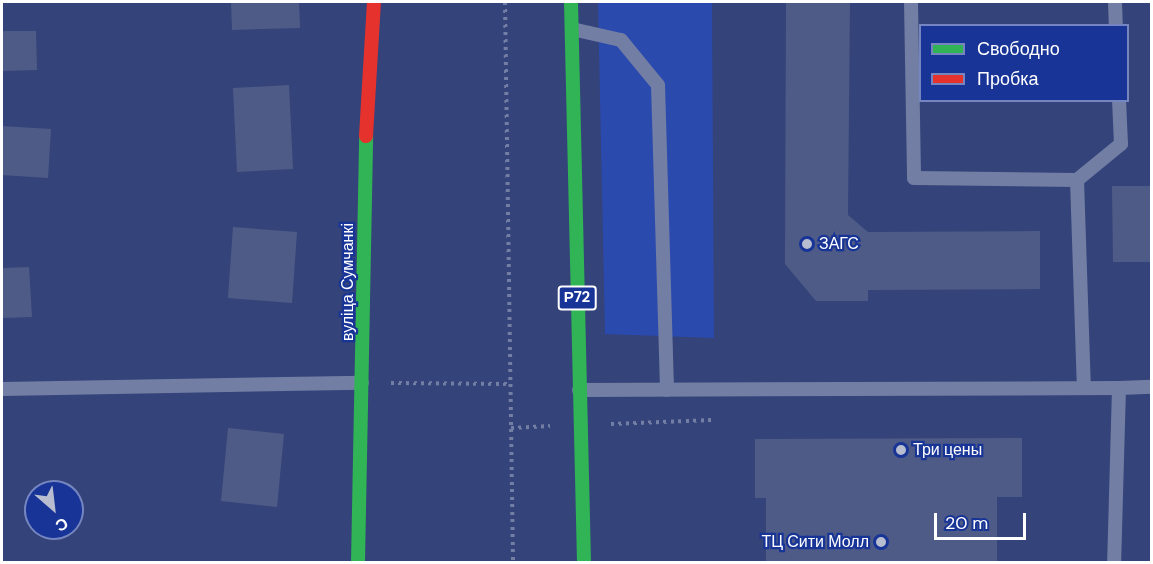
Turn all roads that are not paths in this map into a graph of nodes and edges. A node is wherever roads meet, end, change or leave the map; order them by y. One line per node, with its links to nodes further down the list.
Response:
1 (374, 2): 9 (main road, вуліца Сумчанкі)
2 (571, 2): 6 (main road, Р72)
3 (911, 2): 8 (lane)
4 (1115, 2): 5 (lane)
5 (1116, 24)
6 (572, 29): 14 (main road, Р72); 15 (lane)
7 (1119, 102): 8 (lane)
8 (1077, 180): 11 (lane)
9 (364, 383): 13 (lane); 16 (main road, вуліца Сумчанкі)
10 (1152, 387): 12 (lane)
11 (1084, 388): 12 (lane); 15 (lane)
12 (1119, 388): 18 (lane)
13 (2, 389)
14 (579, 390): 15 (lane); 17 (main road, Р72)
15 (667, 390)
16 (358, 562)
17 (584, 562)
18 (1114, 562)

